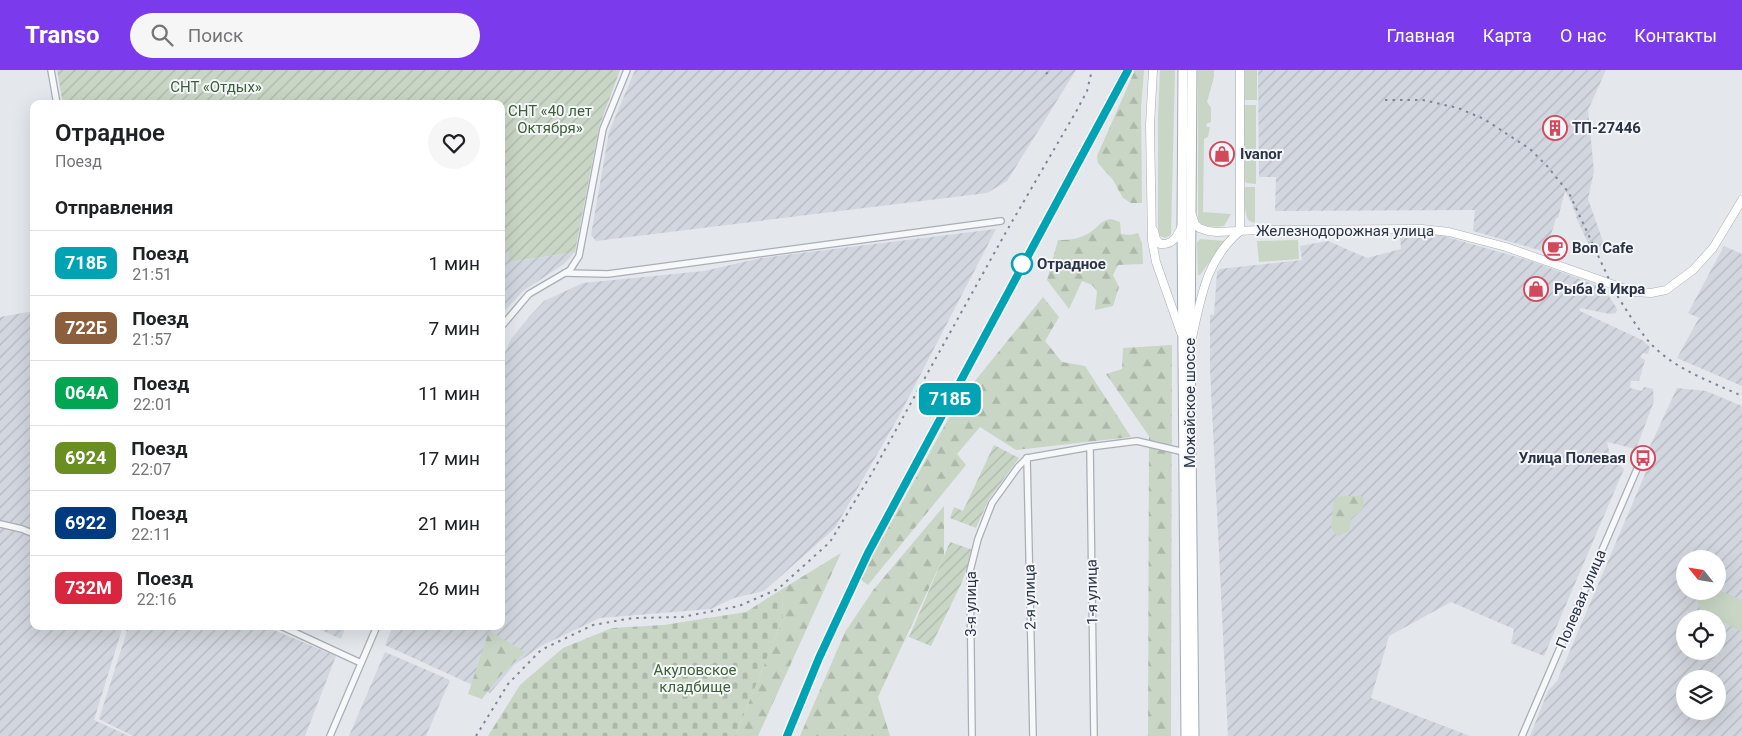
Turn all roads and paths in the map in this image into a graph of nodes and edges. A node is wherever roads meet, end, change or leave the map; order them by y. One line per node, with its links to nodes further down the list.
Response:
1 (51, 70): 7 (street)
2 (627, 70): 14 (street)
3 (1153, 70): 11 (street)
4 (1183, 70): 12 (main road, Можайское шоссе)
5 (1192, 70): 9 (main road, Можайское шоссе)
6 (1240, 70): 13 (street)
7 (56, 100)
8 (1742, 200): 13 (street, Железнодорожная улица)
9 (1190, 211): 13 (street, Железнодорожная улица); 17 (main road, Можайское шоссе)
10 (1000, 221): 14 (street)
11 (1152, 224): 12 (street); 16 (street)
12 (1182, 226): 16 (main road, Можайское шоссе)
13 (1240, 231): 17 (street)
14 (564, 273): 15 (street)
15 (505, 322)
16 (1183, 340): 19 (main road, Можайское шоссе)
17 (1190, 349): 32 (main road, Можайское шоссе)
18 (1090, 447): 19 (street); 20 (street); 30 (street, 1-я улица)
19 (1184, 452): 31 (main road, Можайское шоссе)
20 (1027, 458): 28 (street, 3-я улица); 29 (street, 2-я улица)
21 (1640, 462): 33 (street, Полевая улица)
22 (0, 524): 23 (street)
23 (30, 532)
24 (290, 630): 26 (street)
25 (375, 630): 26 (street)
26 (361, 663): 27 (street)
27 (330, 736)
28 (972, 736)
29 (1033, 736)
30 (1094, 736)
31 (1186, 736)
32 (1194, 736)
33 (1522, 736)

